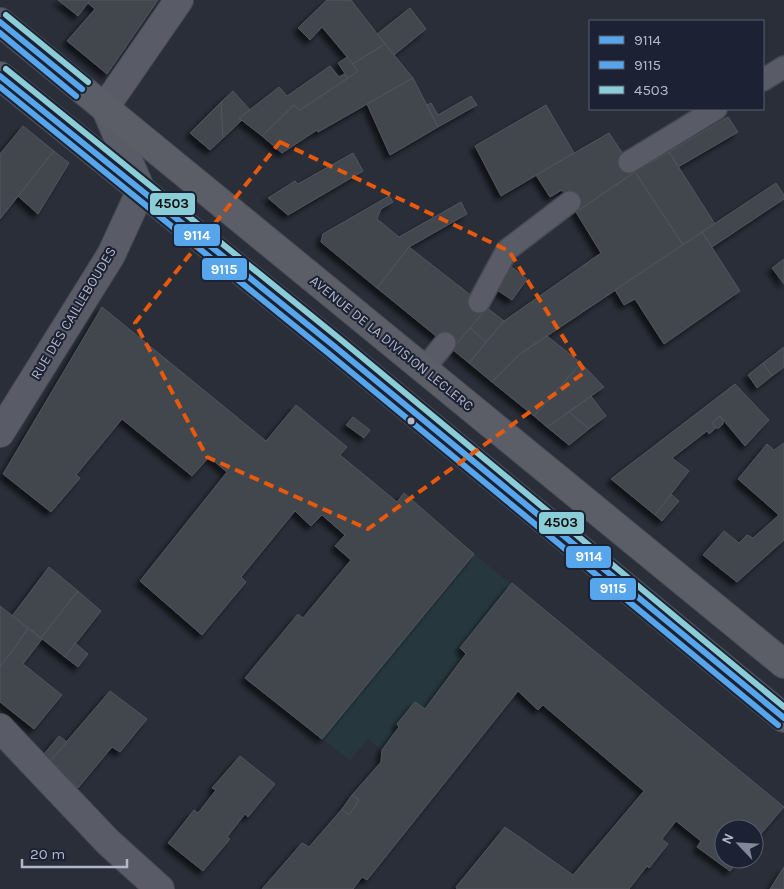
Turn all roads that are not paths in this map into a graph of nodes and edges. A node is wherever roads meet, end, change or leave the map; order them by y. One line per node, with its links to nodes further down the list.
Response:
1 (179, 0): 6 (street)
2 (0, 22): 6 (main road, AVENUE DE LA DIVISION LECLERC)
3 (784, 67): 5 (lane)
4 (0, 76): 9 (main road)
5 (764, 79)
6 (105, 107): 9 (street); 13 (main road, AVENUE DE LA DIVISION LECLERC)
7 (714, 110): 8 (lane)
8 (629, 162)
9 (141, 190): 14 (street, RUE DES CAILLEBOUDES); 16 (main road)
10 (570, 202): 11 (lane)
11 (479, 302)
12 (445, 344): 13 (lane)
13 (424, 369): 15 (main road, AVENUE DE LA DIVISION LECLERC)
14 (0, 433)
15 (784, 664)
16 (784, 718)
17 (0, 728): 18 (street)
18 (160, 889)

